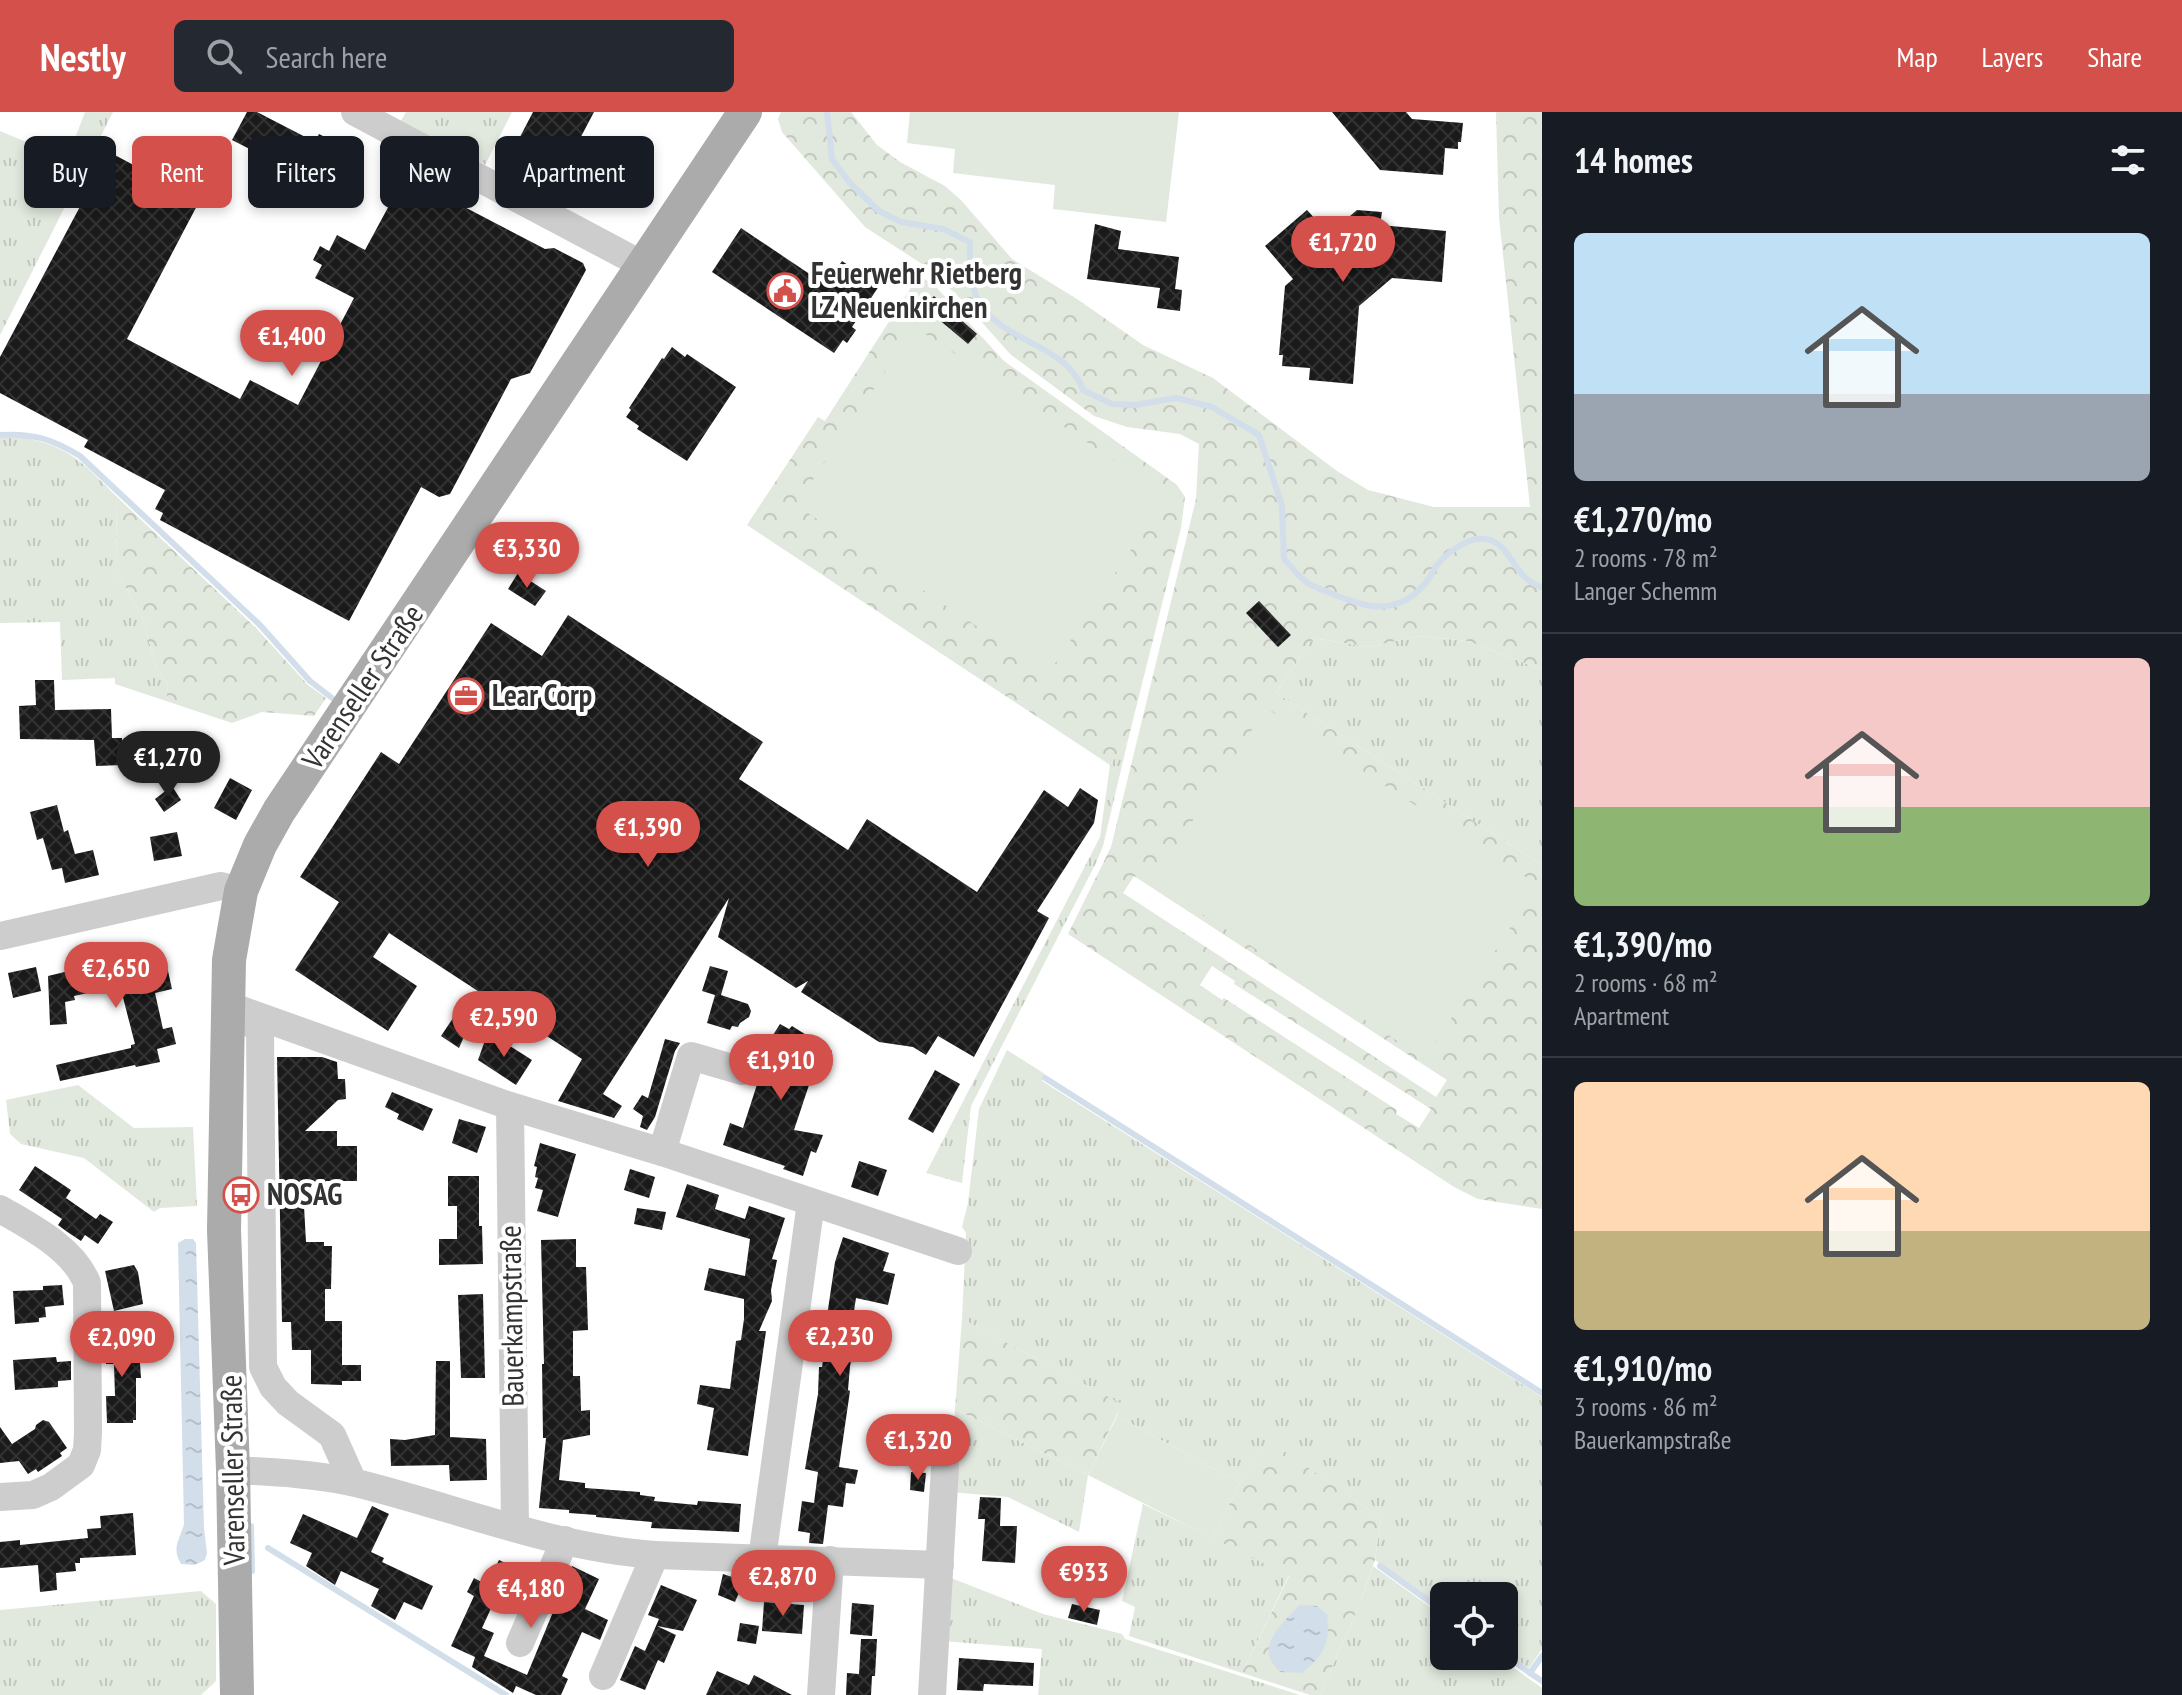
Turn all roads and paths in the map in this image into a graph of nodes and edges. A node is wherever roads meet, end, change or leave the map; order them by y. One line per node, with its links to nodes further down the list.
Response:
1 (355, 112): 3 (street)
2 (745, 112): 3 (main road, Varenseller Straße)
3 (643, 265): 4 (main road, Varenseller Straße)
4 (241, 891): 5 (street); 6 (main road, Varenseller Straße)
5 (0, 936)
6 (227, 1005): 8 (street); 14 (main road, Varenseller Straße); 15 (street, Varenseller Straße)
7 (742, 1071): 9 (street)
8 (510, 1106): 9 (street); 17 (street, Bauerkampstraße)
9 (662, 1152): 10 (street)
10 (811, 1202): 12 (street); 20 (street)
11 (0, 1209): 16 (street)
12 (958, 1251)
13 (945, 1467): 22 (street)
14 (233, 1470): 15 (street); 25 (main road, Varenseller Straße)
15 (353, 1482): 17 (street)
16 (0, 1497)
17 (515, 1527): 18 (street)
18 (565, 1540): 19 (street); 23 (street)
19 (655, 1555): 20 (street); 24 (street)
20 (762, 1559): 21 (street)
21 (830, 1560): 22 (street); 26 (street)
22 (940, 1565): 27 (street)
23 (520, 1643)
24 (603, 1676)
25 (237, 1695)
26 (821, 1695)
27 (932, 1695)

